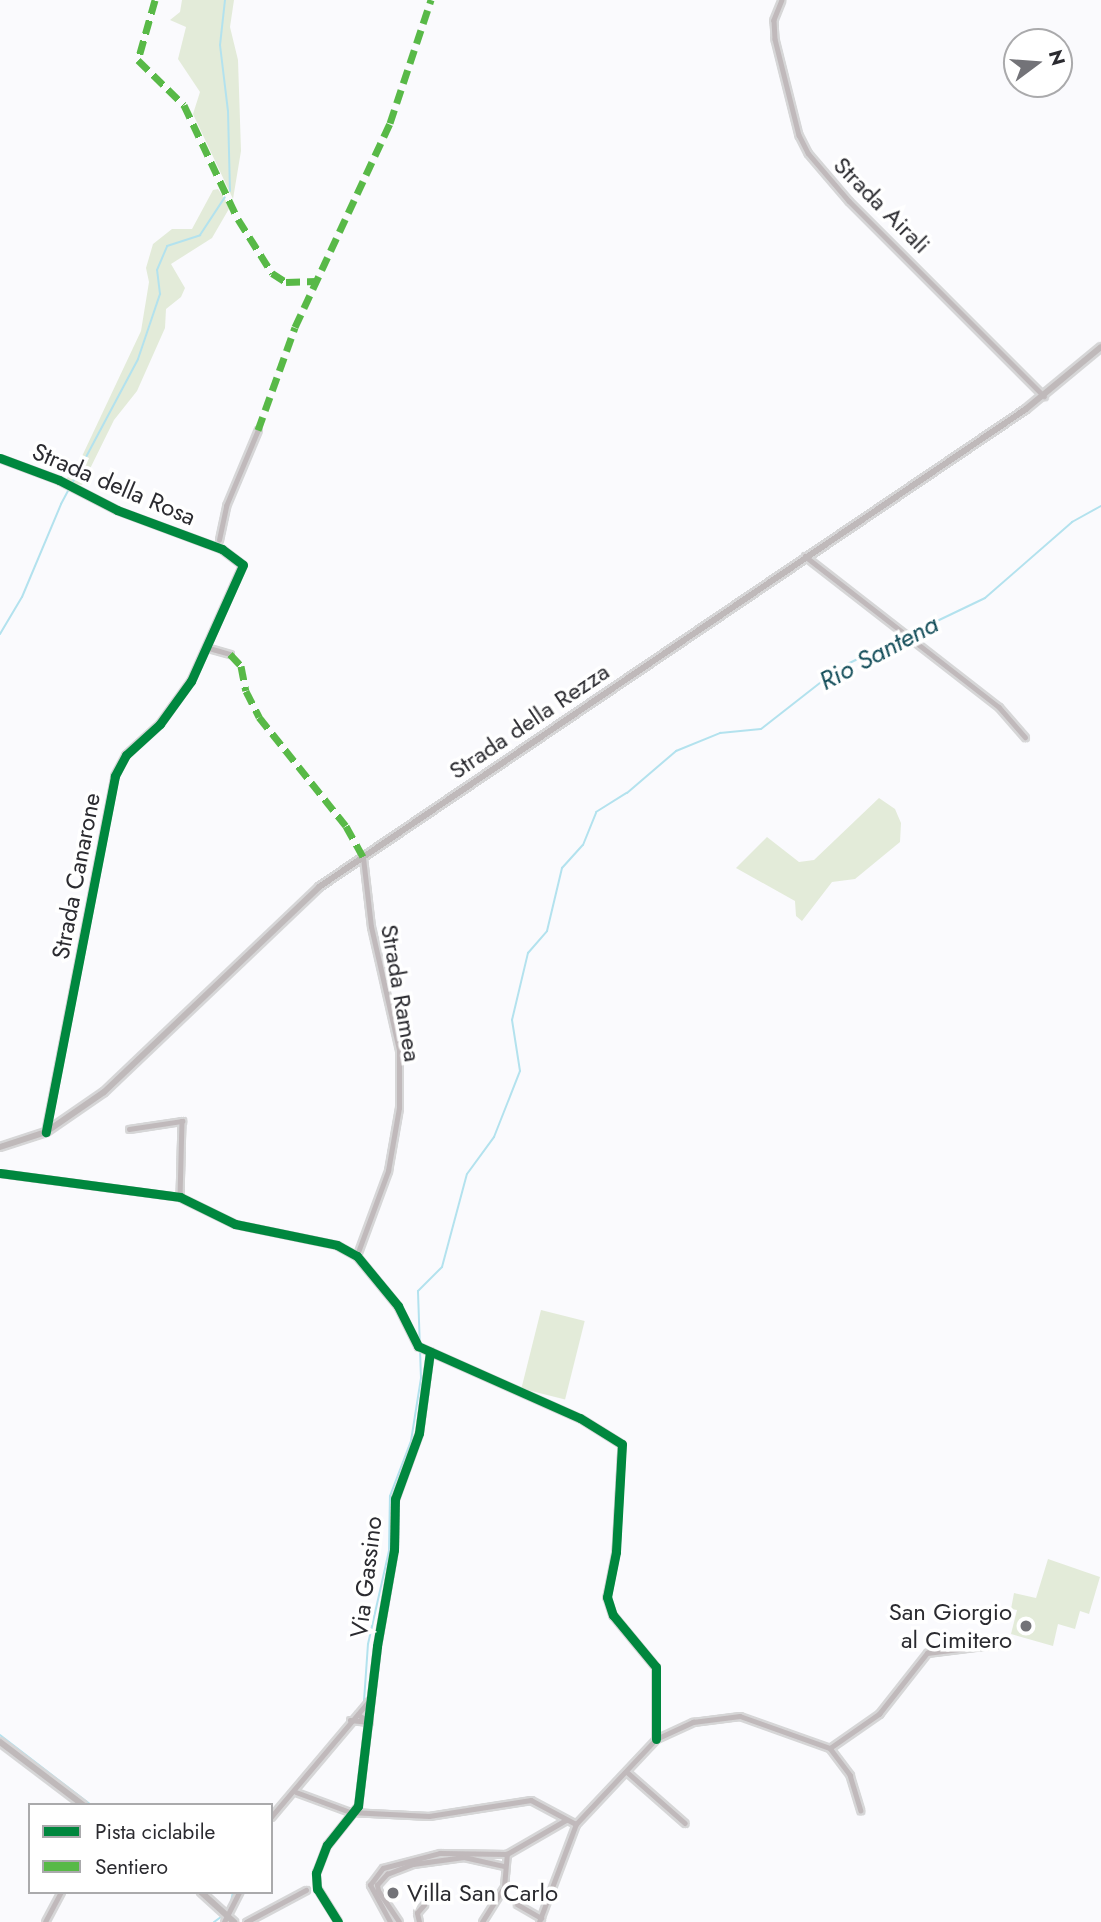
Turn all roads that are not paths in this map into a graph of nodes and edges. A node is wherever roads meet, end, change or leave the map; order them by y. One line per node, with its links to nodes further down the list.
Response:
1 (782, 0): 3 (street, Strada Airali)
2 (1101, 347): 3 (main road, Strada della Rezza)
3 (1044, 396): 9 (main road, Strada della Rezza)
4 (258, 430): 6 (street)
5 (0, 458): 7 (street, Strada della Rosa)
6 (219, 540): 7 (street); 8 (street, Strada Canarone)
7 (214, 546): 8 (street)
8 (222, 549): 10 (street, Strada Canarone)
9 (805, 555): 12 (street); 13 (main road, Strada della Rezza)
10 (209, 648): 11 (street); 15 (street, Strada Canarone)
11 (230, 654)
12 (1025, 737)
13 (362, 857): 15 (main road, Strada della Rezza); 19 (street, Strada Ramea)
14 (128, 1129): 18 (street)
15 (46, 1132): 16 (main road, Strada della Rezza)
16 (0, 1147)
17 (0, 1173): 18 (street)
18 (180, 1197): 19 (street)
19 (357, 1256): 20 (street)
20 (430, 1352): 22 (street, Via Gassino); 26 (street)
21 (1006, 1643): 28 (street)
22 (371, 1697): 23 (street); 25 (street, Via Gassino)
23 (357, 1715): 24 (street); 25 (street)
24 (350, 1720): 25 (street); 30 (street)
25 (369, 1722): 33 (street, Via Gassino)
26 (656, 1739): 28 (street); 29 (street)
27 (0, 1742): 31 (main road)
28 (830, 1748): 32 (street)
29 (627, 1772): 36 (street); 37 (street)
30 (296, 1792): 33 (street); 34 (street)
31 (80, 1803)
32 (861, 1810)
33 (356, 1812): 35 (street); 51 (street)
34 (273, 1815)
35 (566, 1820): 37 (street); 38 (street)
36 (685, 1823)
37 (576, 1824): 47 (street)
38 (507, 1854): 39 (street); 52 (street)
39 (504, 1866): 53 (street); 55 (street)
40 (306, 1891): 50 (street)
41 (60, 1894): 48 (street)
42 (203, 1894): 46 (main road)
43 (238, 1894): 46 (street)
44 (517, 1904): 47 (street)
45 (424, 1905): 54 (street)
46 (232, 1919): 49 (street)
47 (540, 1920)
48 (45, 1922)
49 (224, 1922)
50 (246, 1922)
51 (338, 1922)
52 (390, 1922)
53 (400, 1922)
54 (419, 1922)
55 (482, 1922)

